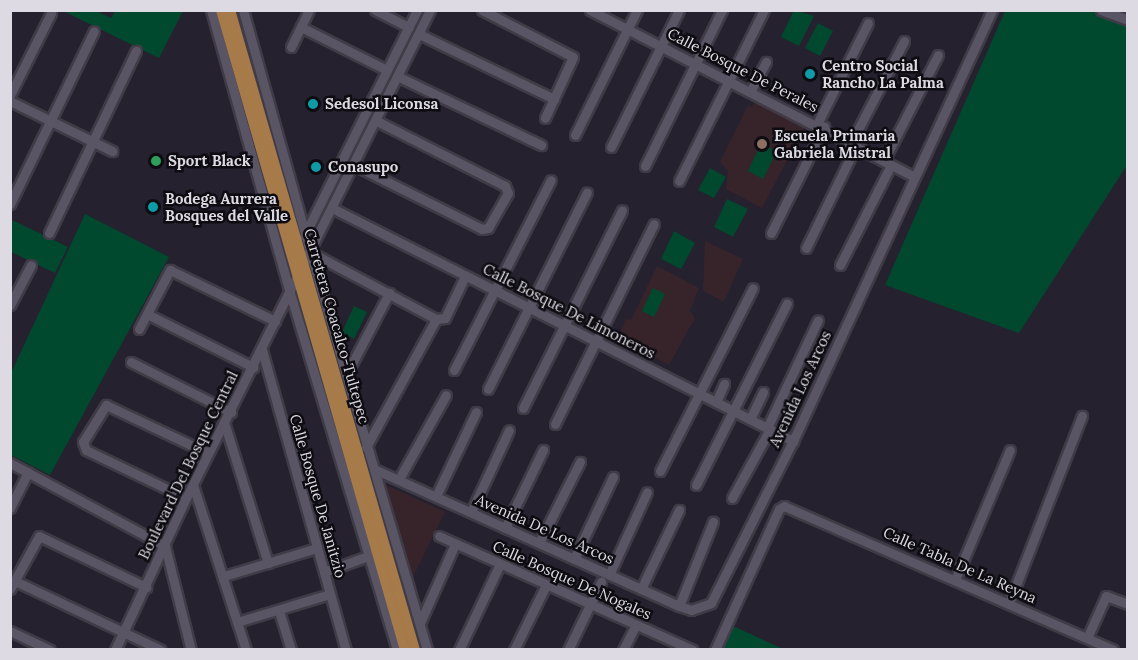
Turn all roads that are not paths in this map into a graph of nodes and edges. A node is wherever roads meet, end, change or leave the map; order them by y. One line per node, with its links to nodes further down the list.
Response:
1 (211, 10): 72 (street)
2 (221, 10): 66 (main road, Carretera Coacalco-Tultepec)
3 (230, 10): 66 (main road, Carretera Coacalco-Tultepec)
4 (243, 10): 64 (street)
5 (309, 10): 20 (street)
6 (375, 10): 21 (street)
7 (417, 10): 21 (street, Boulevard Del Bosque Central)
8 (430, 10): 24 (street, Boulevard Del Bosque Central)
9 (482, 10): 37 (street)
10 (590, 10): 22 (street, Calle Bosque De Perales)
11 (637, 10): 22 (street)
12 (679, 10): 26 (street)
13 (722, 10): 31 (street)
14 (764, 10): 34 (street)
15 (992, 10): 52 (street, Avenida Los Arcos)
16 (1101, 10): 18 (street)
17 (51, 13): 36 (street)
18 (1128, 20)
19 (868, 23): 42 (street)
20 (301, 27): 27 (street); 32 (street)
21 (409, 27): 32 (street, Boulevard Del Bosque Central)
22 (628, 29): 26 (street, Calle Bosque De Perales); 43 (street)
23 (94, 31): 40 (street)
24 (419, 34): 33 (street, Boulevard Del Bosque Central); 37 (street)
25 (904, 41): 45 (street)
26 (661, 46): 31 (street, Calle Bosque De Perales); 47 (street)
27 (291, 47)
28 (136, 51): 44 (street)
29 (938, 54): 49 (street)
30 (766, 62): 35 (street)
31 (696, 63): 34 (street, Calle Bosque De Perales); 51 (street)
32 (387, 70): 53 (street, Boulevard Del Bosque Central)
33 (397, 76): 41 (street, Boulevard Del Bosque Central); 46 (street)
34 (730, 79): 35 (street, Calle Bosque De Perales); 55 (street)
35 (751, 90): 42 (street, Calle Bosque De Perales)
36 (10, 95)
37 (554, 99): 39 (street)
38 (10, 101): 40 (street)
39 (545, 118)
40 (50, 120): 44 (street); 58 (street)
41 (375, 120): 50 (street, Boulevard Del Bosque Central); 50 (street)
42 (820, 126): 45 (street, Calle Bosque De Perales); 63 (street)
43 (575, 135)
44 (92, 141): 48 (street); 62 (street)
45 (854, 144): 49 (street, Calle Bosque De Perales); 65 (street)
46 (541, 146)
47 (611, 147)
48 (112, 151)
49 (887, 163): 52 (street, Calle Bosque De Perales); 68 (street)
50 (354, 165): 56 (street, Boulevard Del Bosque Central)
51 (645, 166)
52 (913, 176): 105 (street, Avenida Los Arcos)
53 (331, 180): 56 (street); 64 (street, Boulevard Del Bosque Central)
54 (551, 180): 71 (street)
55 (679, 180)
56 (343, 186): 59 (street, Boulevard Del Bosque Central)
57 (586, 192): 76 (street)
58 (10, 204)
59 (332, 208): 66 (street, Boulevard Del Bosque Central); 69 (street, Calle Bosque De Limoneros)
60 (622, 210): 81 (street)
61 (654, 224): 83 (street)
62 (49, 232)
63 (771, 232)
64 (305, 234): 66 (street, Boulevard Del Bosque Central)
65 (806, 248)
66 (301, 262): 72 (street, Boulevard Del Bosque Central); 73 (street); 88 (street); 168 (main road, Carretera Coacalco-Tultepec); 169 (main road, Carretera Coacalco-Tultepec)
67 (31, 265): 75 (street)
68 (840, 265)
69 (465, 276): 71 (street, Calle Bosque De Limoneros); 78 (street)
70 (753, 288): 92 (street)
71 (495, 291): 76 (street, Calle Bosque De Limoneros); 87 (street)
72 (290, 293): 80 (street, Boulevard Del Bosque Central); 133 (street)
73 (389, 293): 78 (street); 88 (street)
74 (787, 303): 96 (street)
75 (10, 305)
76 (529, 308): 81 (street, Calle Bosque De Limoneros); 90 (street)
77 (147, 314): 80 (street); 82 (street); 86 (street)
78 (436, 319): 106 (street)
79 (818, 320): 103 (street)
80 (275, 321): 84 (street, Boulevard Del Bosque Central)
81 (564, 326): 83 (street, Calle Bosque De Limoneros); 95 (street)
82 (140, 329)
83 (596, 341): 92 (street, Calle Bosque De Limoneros); 102 (street)
84 (262, 350): 86 (street, Boulevard Del Bosque Central); 132 (street, Calle Bosque De Janitzio)
85 (131, 362): 97 (street)
86 (253, 367): 97 (street, Boulevard Del Bosque Central)
87 (454, 370)
88 (346, 375): 106 (street)
89 (724, 384): 94 (street)
90 (488, 389)
91 (763, 392): 100 (street)
92 (701, 394): 94 (street, Calle Bosque De Limoneros); 113 (street)
93 (446, 395): 116 (street)
94 (716, 402): 96 (street, Calle Bosque De Limoneros)
95 (523, 408)
96 (734, 411): 100 (street, Calle Bosque De Limoneros); 118 (street)
97 (231, 412): 101 (street, Boulevard Del Bosque Central)
98 (476, 412): 120 (street)
99 (1082, 416): 147 (street)
100 (750, 419): 103 (street, Calle Bosque De Limoneros)
101 (225, 422): 109 (street, Boulevard Del Bosque Central); 135 (street)
102 (555, 424)
103 (768, 428): 105 (street, Calle Bosque De Limoneros); 122 (street)
104 (509, 430): 125 (street)
105 (793, 441): 151 (street, Avenida Los Arcos)
106 (366, 447): 112 (street)
107 (543, 450): 127 (street)
108 (1010, 450): 140 (street)
109 (208, 453): 117 (street, Boulevard Del Bosque Central); 121 (street)
110 (580, 462): 129 (street)
111 (10, 463): 114 (street)
112 (374, 469): 116 (street, Avenida De Los Arcos); 154 (street)
113 (660, 471)
114 (28, 472): 123 (street); 131 (street)
115 (613, 477): 134 (street)
116 (399, 479): 120 (street, Avenida De Los Arcos)
117 (193, 485): 121 (street, Boulevard Del Bosque Central); 139 (street)
118 (696, 485)
119 (647, 492): 138 (street)
120 (436, 496): 125 (street, Avenida De Los Arcos)
121 (186, 498): 131 (street, Boulevard Del Bosque Central)
122 (732, 498)
123 (10, 508)
124 (679, 510): 145 (street)
125 (471, 512): 127 (street, Avenida De Los Arcos)
126 (713, 522): 150 (street)
127 (506, 528): 129 (street, Avenida De Los Arcos)
128 (439, 536): 130 (street, Calle Bosque De Nogales)
129 (539, 543): 134 (street, Avenida De Los Arcos)
130 (455, 544): 136 (street, Calle Bosque De Nogales); 154 (street)
131 (165, 546): 144 (street, Boulevard Del Bosque Central); 163 (street)
132 (317, 549): 135 (street); 137 (street, Calle Bosque De Janitzio)
133 (368, 556): 137 (street); 167 (street)
134 (574, 559): 138 (street, Avenida De Los Arcos)
135 (268, 563): 139 (street)
136 (500, 564): 143 (street, Calle Bosque De Nogales); 171 (street)
137 (324, 572): 146 (street, Calle Bosque De Janitzio)
138 (609, 575): 145 (street, Avenida De Los Arcos)
139 (224, 576): 153 (street)
140 (955, 580): 147 (street, Calle Tabla De La Reyna); 176 (street, Calle Tabla De La Reyna)
141 (601, 582): 149 (street)
142 (13, 585): 144 (street); 157 (street)
143 (546, 585): 149 (street, Calle Bosque De Nogales); 172 (street)
144 (146, 587): 157 (street, Boulevard Del Bosque Central)
145 (641, 589): 150 (street, Avenida De Los Arcos)
146 (330, 594): 152 (street); 166 (street, Calle Bosque De Janitzio)
147 (1009, 603): 158 (street, Calle Tabla De La Reyna)
148 (1128, 604): 158 (street)
149 (590, 605): 155 (street, Calle Bosque De Nogales); 173 (street)
150 (679, 606): 151 (street, Avenida De Los Arcos)
151 (704, 608)
152 (279, 611): 153 (street); 165 (street)
153 (237, 622): 164 (street)
154 (420, 623): 170 (street)
155 (636, 625): 159 (street, Calle Bosque De Nogales); 174 (street)
156 (10, 632): 160 (street)
157 (123, 633): 161 (street, Boulevard Del Bosque Central); 162 (street)
158 (1087, 638): 177 (street, Calle Tabla De La Reyna)
159 (679, 647): 175 (street, Calle Bosque De Nogales)
160 (50, 650)
161 (115, 650)
162 (161, 650)
163 (191, 650)
164 (246, 650)
165 (291, 650)
166 (345, 650)
167 (397, 650)
168 (405, 650)
169 (415, 650)
170 (427, 650)
171 (459, 650)
172 (514, 650)
173 (568, 650)
174 (623, 650)
175 (693, 650)
176 (715, 650)
177 (1113, 650)

